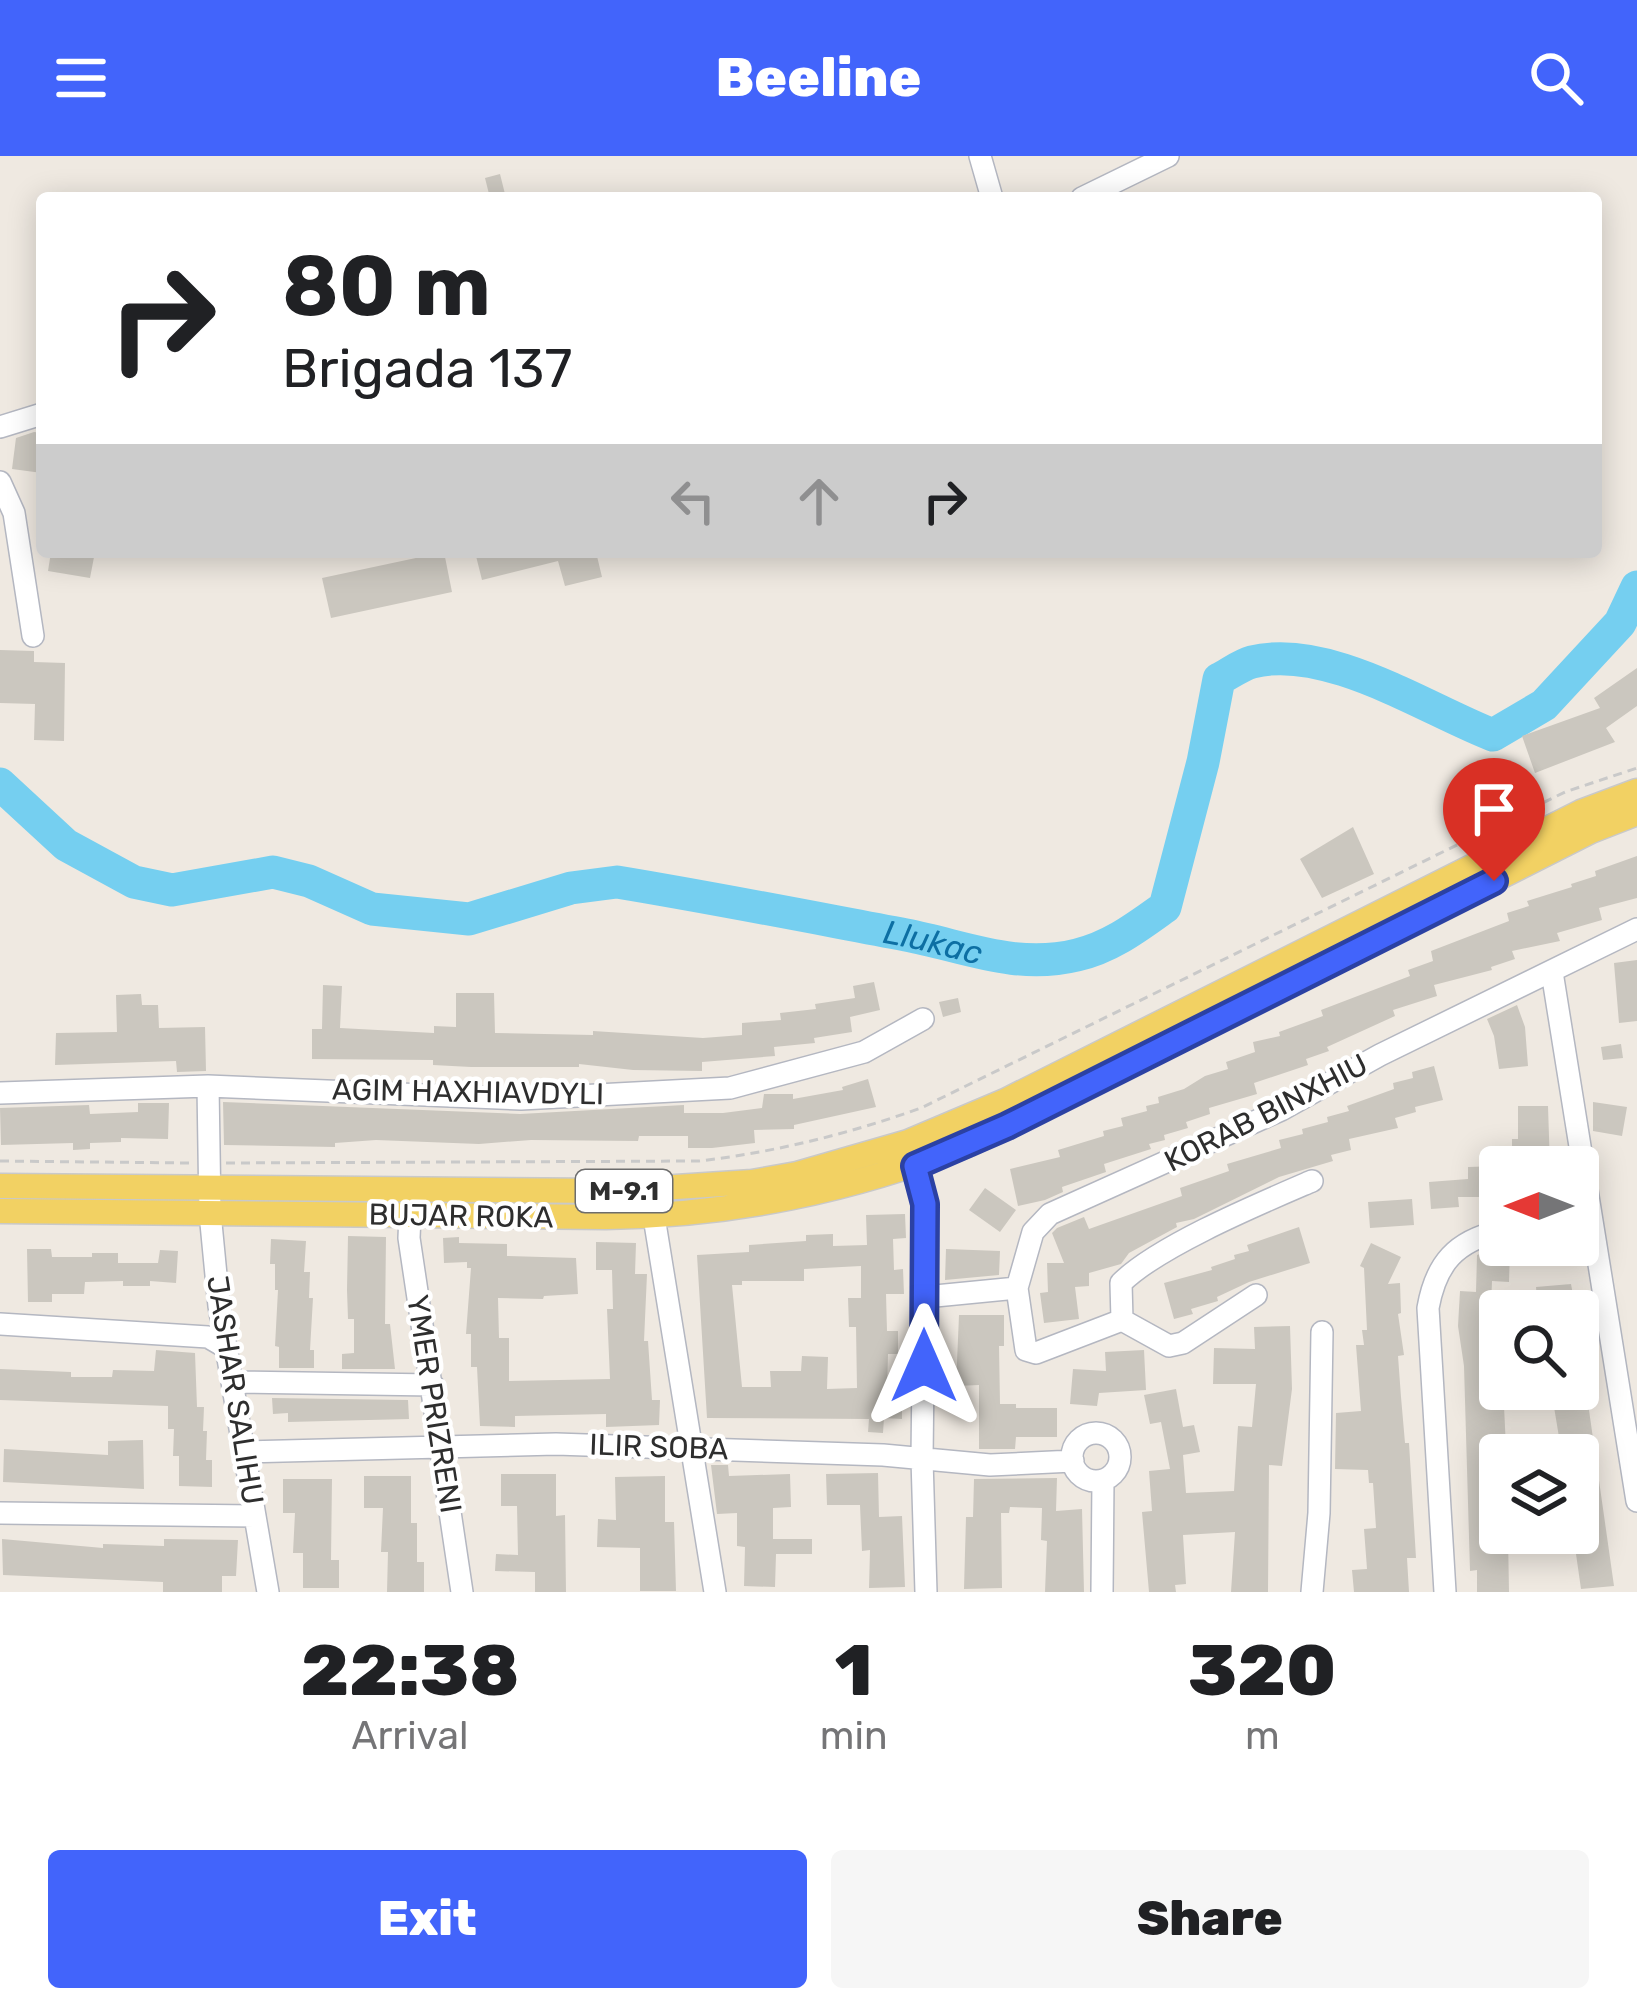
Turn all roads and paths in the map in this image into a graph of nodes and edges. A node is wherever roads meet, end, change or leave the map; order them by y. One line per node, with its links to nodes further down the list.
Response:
1 (980, 156): 3 (street)
2 (1168, 156): 4 (street)
3 (990, 192)
4 (1094, 192)
5 (36, 416): 6 (street)
6 (0, 427)
7 (0, 482): 8 (street)
8 (33, 636)
9 (1637, 768): 23 (path)
10 (1637, 791): 18 (main road, M-9.1)
11 (1637, 813): 18 (main road, M-9.1)
12 (1637, 928): 13 (street, KORAB BINXHIU)
13 (1552, 972): 17 (street); 29 (street, KORAB BINXHIU)
14 (923, 1019): 15 (street, AGIM HAXHIAVDYLI)
15 (208, 1086): 16 (street, AGIM HAXHIAVDYLI); 23 (street)
16 (0, 1093)
17 (1578, 1146)
18 (912, 1154): 23 (main road, BUJAR ROKA / M-9.1); 26 (main road, BUJAR ROKA / M-9.1); 31 (street)
19 (0, 1161): 20 (path)
20 (198, 1163)
21 (1312, 1181): 32 (street)
22 (0, 1186): 23 (main road, BUJAR ROKA / M-9.1)
23 (212, 1188): 24 (main road, BUJAR ROKA / M-9.1); 25 (main road, BUJAR ROKA / M-9.1); 35 (street, JASHAR SALIHU)
24 (0, 1211)
25 (410, 1215): 26 (main road, BUJAR ROKA / M-9.1); 37 (street, YMER PRIZRENI)
26 (654, 1216): 39 (street)
27 (1479, 1236): 53 (street)
28 (1593, 1266): 44 (street)
29 (1017, 1288): 31 (street); 32 (street)
30 (1256, 1295): 32 (street)
31 (925, 1297): 41 (street)
32 (1122, 1321)
33 (0, 1324): 35 (street)
34 (1322, 1332): 52 (street)
35 (227, 1348): 36 (street, JASHAR SALIHU)
36 (232, 1382): 37 (street); 40 (street, JASHAR SALIHU)
37 (433, 1385): 38 (street, YMER PRIZRENI)
38 (442, 1447): 39 (street, ILIR SOBA); 40 (street, ILIR SOBA); 48 (street, YMER PRIZRENI)
39 (693, 1448): 41 (street, ILIR SOBA); 49 (street)
40 (245, 1452): 46 (street, JASHAR SALIHU)
41 (922, 1460): 42 (street, ILIR SOBA); 50 (street)
42 (1072, 1460): 43 (street); 43 (street)
43 (1102, 1480): 51 (street)
44 (1637, 1501)
45 (0, 1514): 46 (street)
46 (255, 1516): 47 (street, JASHAR SALIHU)
47 (268, 1592)
48 (462, 1592)
49 (715, 1592)
50 (926, 1592)
51 (1102, 1592)
52 (1312, 1592)
53 (1445, 1592)

